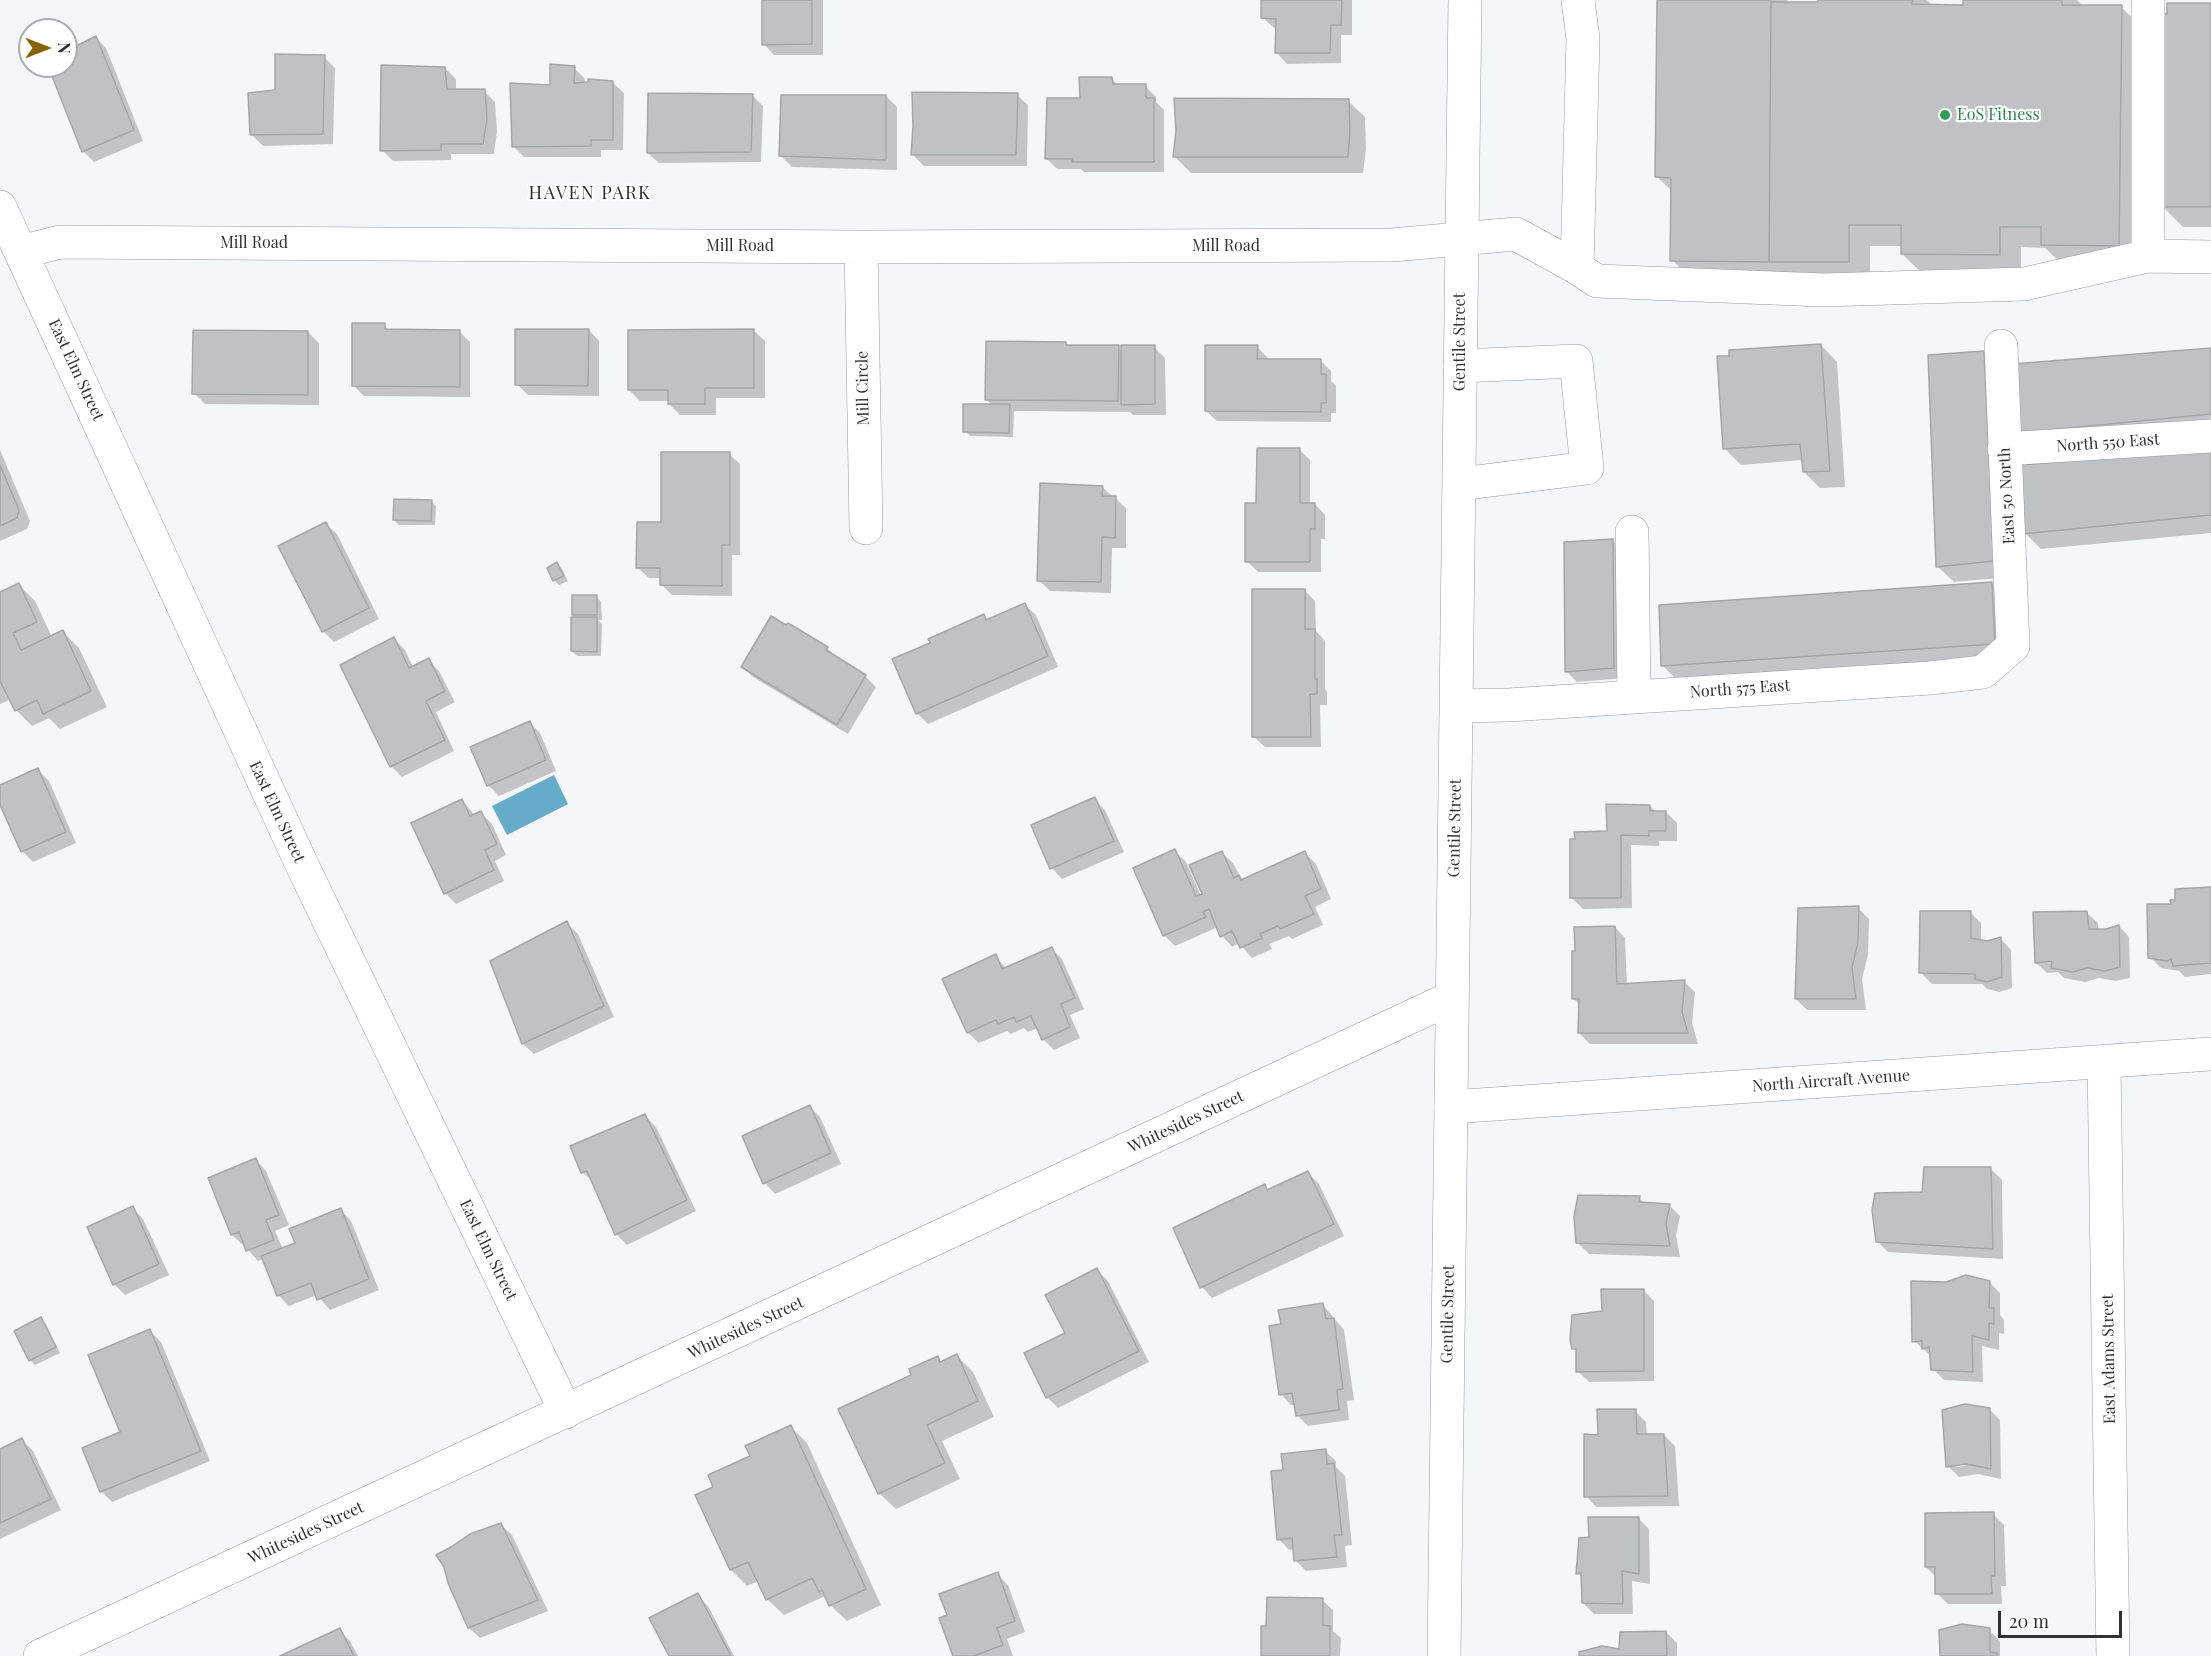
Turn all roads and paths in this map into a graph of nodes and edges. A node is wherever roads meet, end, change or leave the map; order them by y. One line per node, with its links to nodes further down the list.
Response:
1 (1465, 0): 5 (street, Gentile Street)
2 (1578, 0): 9 (street)
3 (2148, 0): 7 (street)
4 (8, 231): 6 (street, Mill Road); 24 (street, East Elm Street)
5 (1461, 240): 6 (street, Mill Road); 9 (street, Mill Road); 11 (street, Gentile Street)
6 (861, 247): 15 (street, Mill Circle)
7 (2148, 256): 8 (street, Mill Road); 9 (street, Mill Road)
8 (2211, 257)
9 (1577, 268)
10 (2001, 346): 13 (street, East 50 North)
11 (1460, 366): 14 (street, Gentile Street); 14 (street)
12 (2211, 436): 13 (street, North 550 East)
13 (2004, 449): 17 (street, East 50 North)
14 (1460, 484): 19 (street, Gentile Street)
15 (866, 528)
16 (1632, 532): 18 (street)
17 (2013, 646): 18 (street, North 575 East)
18 (1634, 696): 19 (street, North 575 East)
19 (1457, 706): 20 (street, Gentile Street)
20 (1451, 998): 23 (street, Gentile Street); 24 (street, Whitesides Street)
21 (2211, 1054): 22 (street, North Aircraft Avenue)
22 (2104, 1062): 23 (street, North Aircraft Avenue); 27 (street, East Adams Street)
23 (1451, 1107): 26 (street, Gentile Street)
24 (566, 1412): 25 (street, Whitesides Street)
25 (40, 1656)
26 (1444, 1656)
27 (2113, 1656)

